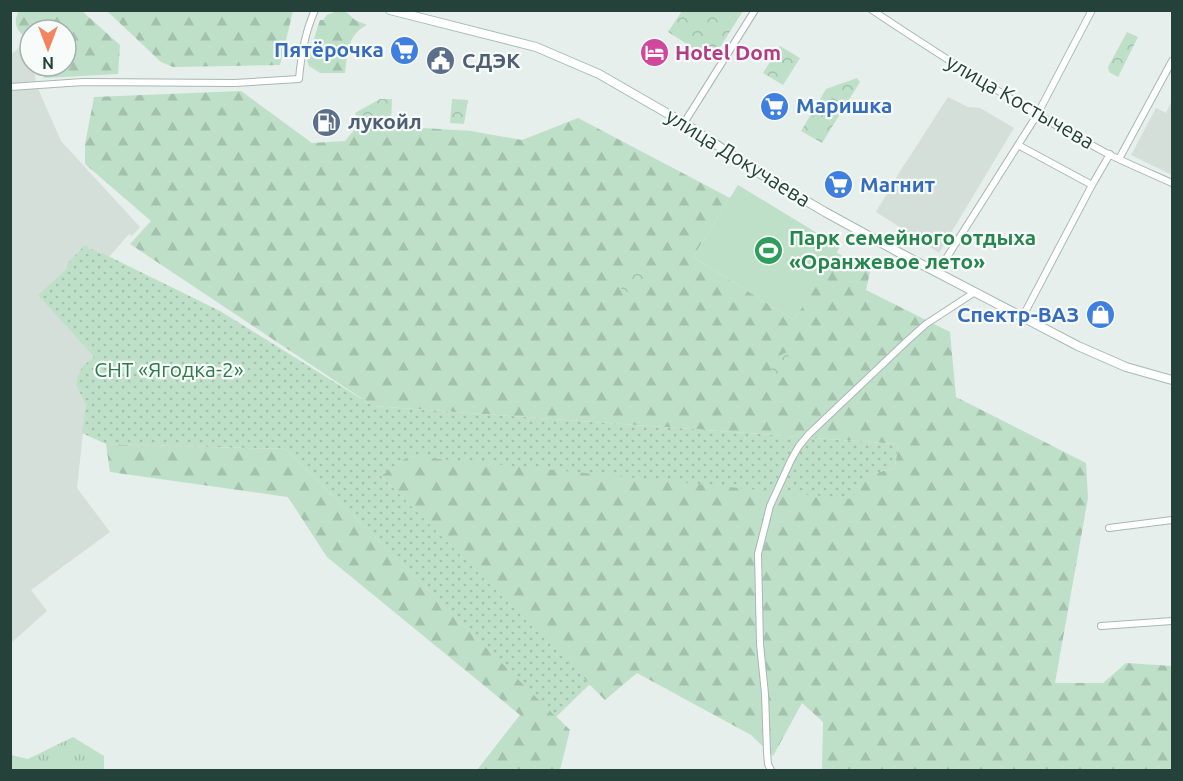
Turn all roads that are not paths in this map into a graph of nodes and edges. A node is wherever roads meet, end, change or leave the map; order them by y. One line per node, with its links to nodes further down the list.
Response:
1 (315, 10): 7 (street)
2 (390, 10): 9 (main road, улица Докучаева)
3 (755, 10): 9 (street)
4 (873, 10): 8 (street, улица Костычева)
5 (1092, 10): 8 (street)
6 (1173, 61): 12 (street)
7 (10, 87)
8 (1037, 115): 10 (street); 11 (street, улица Костычева)
9 (684, 123): 15 (main road, улица Докучаева)
10 (1018, 145): 14 (street); 15 (street)
11 (1110, 154): 12 (street, улица Костычева); 14 (street)
12 (1119, 159): 13 (street, улица Костычева)
13 (1173, 183)
14 (1092, 185): 17 (street)
15 (937, 273): 16 (main road, улица Докучаева)
16 (975, 292): 17 (main road, улица Докучаева); 23 (street)
17 (1022, 318): 18 (main road, улица Докучаева)
18 (1173, 381)
19 (1173, 520): 20 (street)
20 (1109, 528)
21 (1173, 621): 22 (street)
22 (1101, 626)
23 (771, 771)

